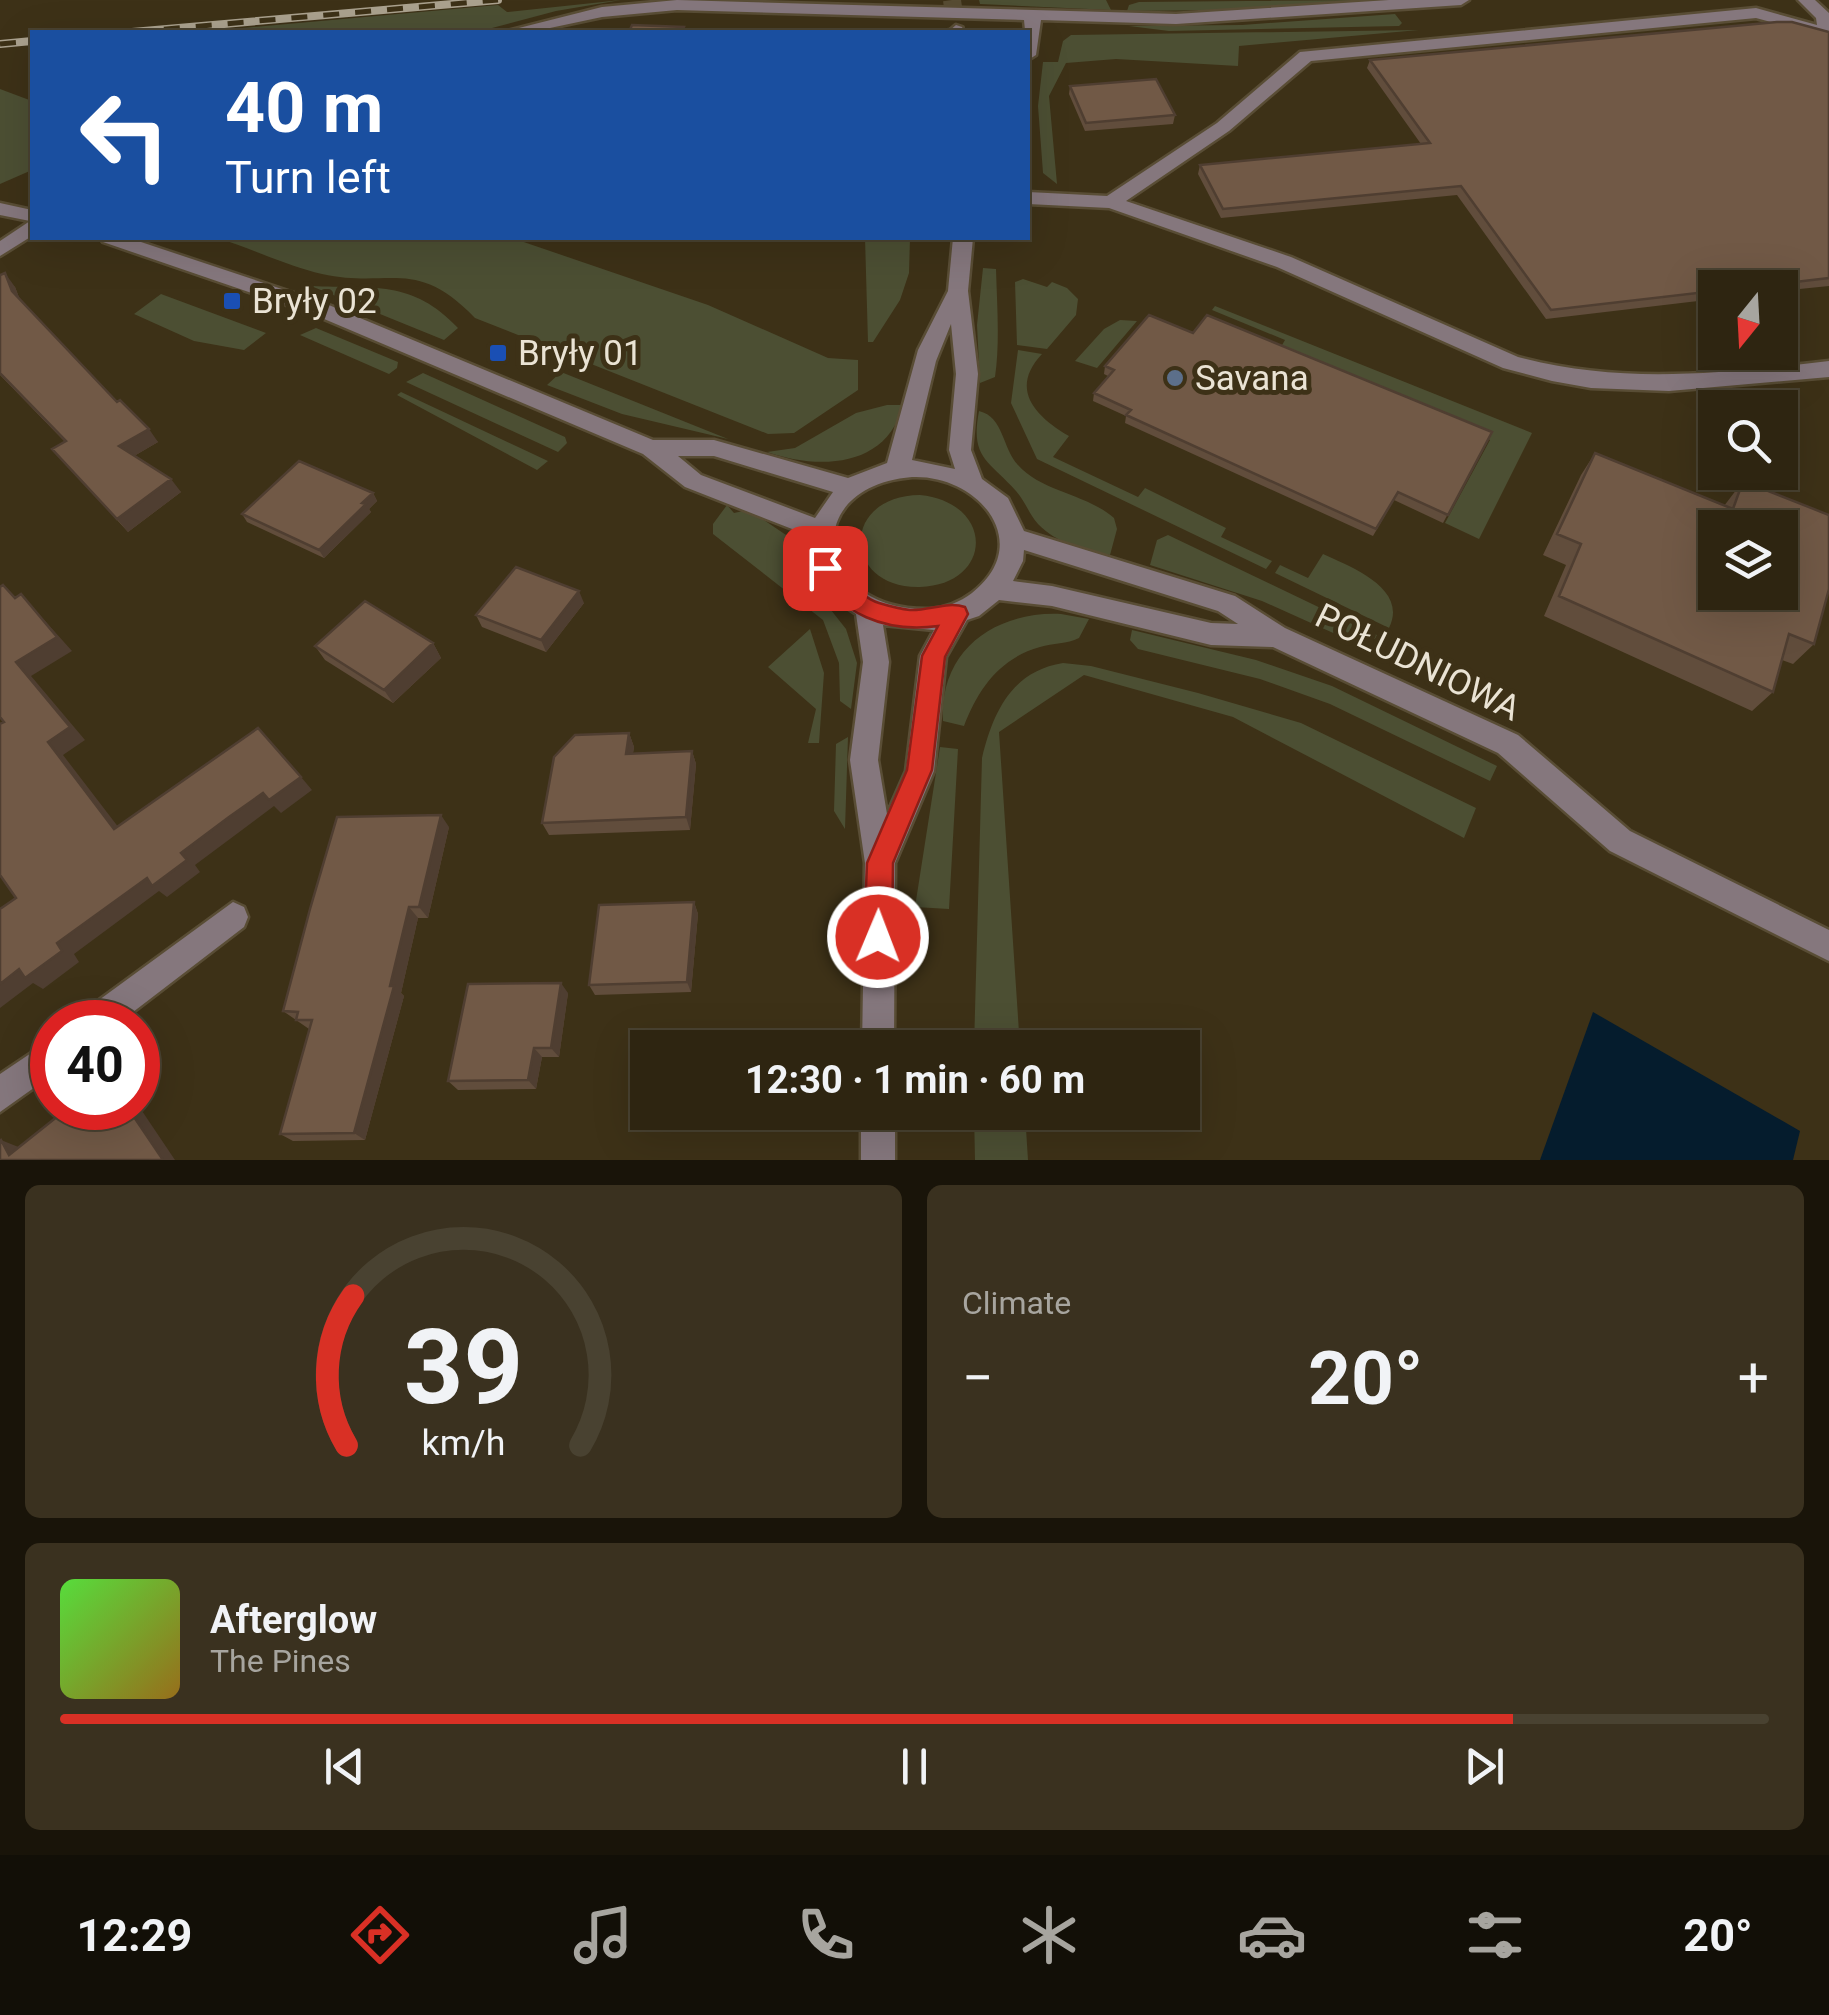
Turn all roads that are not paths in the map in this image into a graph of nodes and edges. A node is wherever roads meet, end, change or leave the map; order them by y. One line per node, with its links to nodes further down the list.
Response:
1 (1462, 0): 4 (street)
2 (1806, 0): 7 (street)
3 (864, 8): 4 (street); 5 (street); 6 (street)
4 (1033, 15): 8 (street)
5 (522, 30)
6 (864, 30)
7 (1828, 32): 10 (street)
8 (1030, 39)
9 (1030, 198): 10 (street)
10 (1110, 202): 18 (street)
11 (0, 208): 12 (street)
12 (30, 216)
13 (30, 228): 16 (street)
14 (116, 240): 19 (street)
15 (963, 240): 17 (street)
16 (0, 250)
17 (958, 291): 20 (street); 21 (street)
18 (1829, 369)
19 (651, 448): 22 (street); 23 (street)
20 (896, 469): 21 (street); 22 (street)
21 (970, 479): 24 (street)
22 (850, 488): 23 (street)
23 (821, 530): 26 (street)
24 (1015, 538): 25 (street); 28 (street, POŁUDNIOWA)
25 (996, 589): 27 (street); 28 (street, POŁUDNIOWA)
26 (868, 610): 27 (street); 29 (street)
27 (957, 614): 29 (street)
28 (1276, 636): 31 (street, POŁUDNIOWA)
29 (880, 863): 33 (street)
30 (232, 917): 32 (street)
31 (1829, 946)
32 (123, 1000)
33 (878, 1030)
34 (30, 1072): 35 (street)
35 (0, 1095)
36 (878, 1130): 37 (street)
37 (878, 1160)

